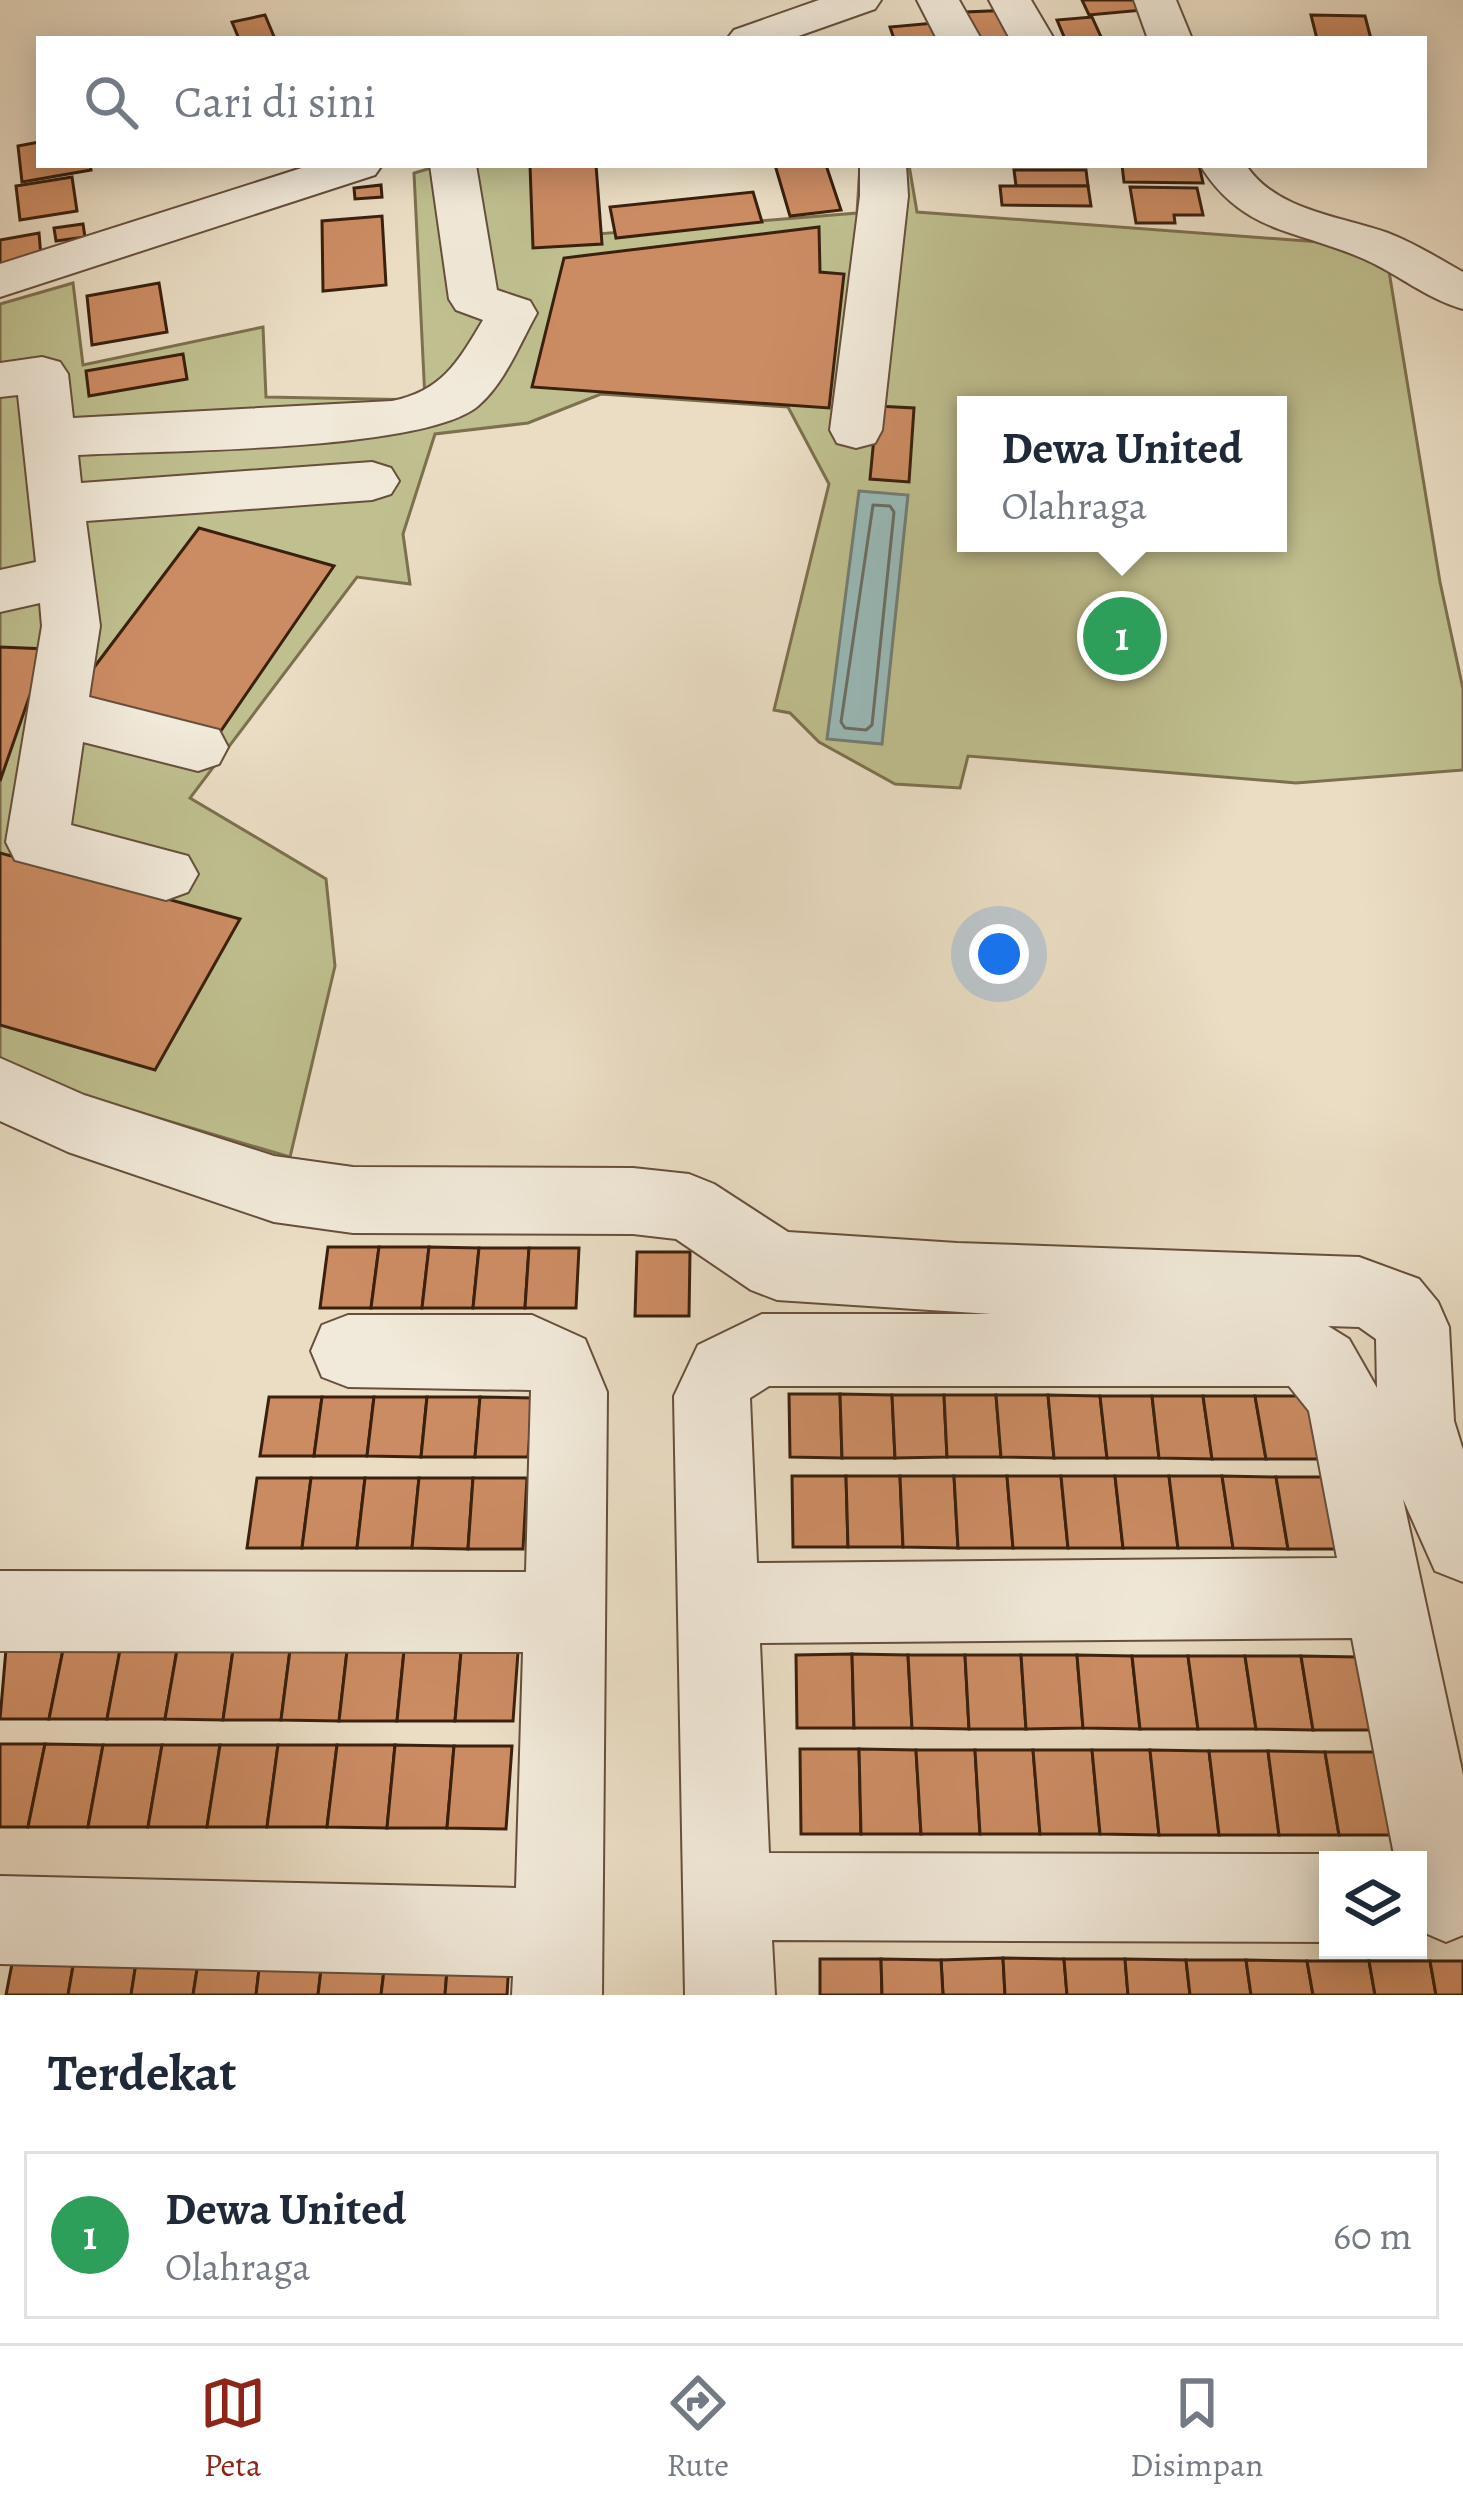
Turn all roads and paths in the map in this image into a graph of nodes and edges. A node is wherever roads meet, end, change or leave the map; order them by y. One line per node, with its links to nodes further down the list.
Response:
1 (938, 0): 7 (street)
2 (1010, 0): 8 (street)
3 (1155, 0): 9 (street)
4 (861, 11): 5 (street); 6 (street)
5 (761, 36)
6 (884, 36)
7 (957, 36)
8 (1030, 36)
9 (1169, 36)
10 (349, 168): 14 (street)
11 (454, 168): 18 (street)
12 (884, 168): 17 (street)
13 (1225, 168): 15 (street)
14 (0, 281)
15 (1463, 293)
16 (0, 380): 18 (street)
17 (856, 430)
18 (49, 438): 20 (street)
19 (371, 481): 20 (street)
20 (57, 504): 21 (street)
21 (65, 576): 22 (street); 23 (street)
22 (0, 591)
23 (60, 713): 24 (street); 25 (street)
24 (198, 747)
25 (166, 874)
26 (0, 1088): 28 (street)
27 (348, 1351): 32 (street)
28 (1463, 1543)
29 (1384, 1598): 30 (street); 30 (street); 35 (street)
30 (719, 1603): 33 (street)
31 (0, 1610): 32 (street)
32 (561, 1612): 37 (street)
33 (727, 1896): 34 (street); 38 (street)
34 (1319, 1898)
35 (1442, 1898)
36 (0, 1920): 37 (street)
37 (558, 1964)
38 (730, 1995)

